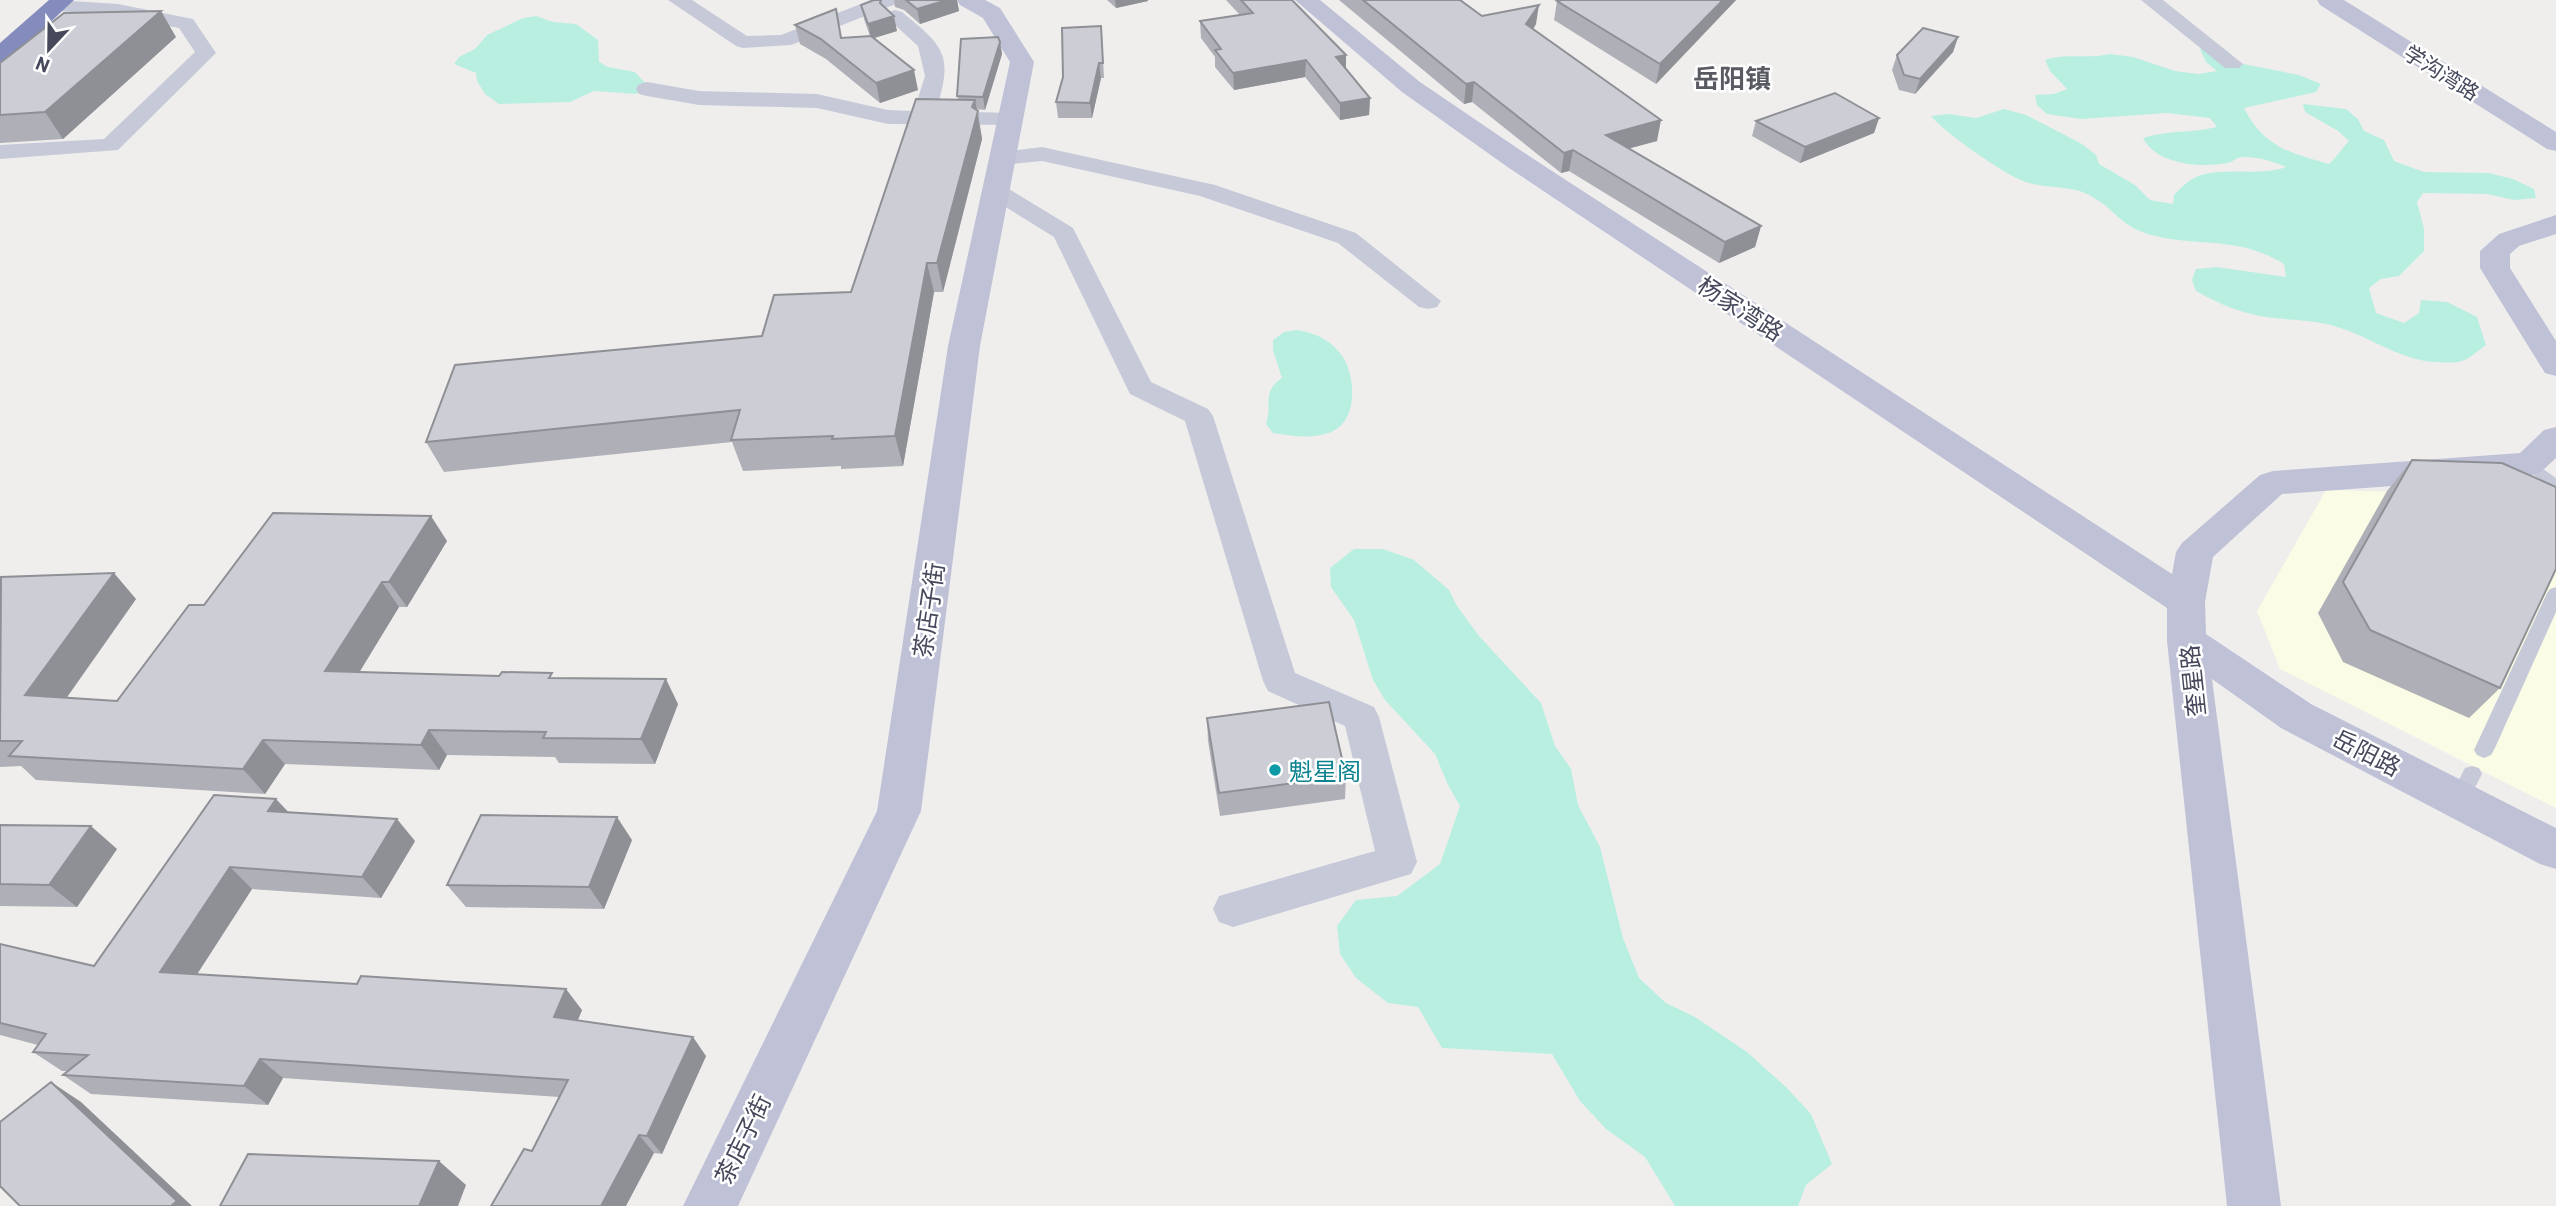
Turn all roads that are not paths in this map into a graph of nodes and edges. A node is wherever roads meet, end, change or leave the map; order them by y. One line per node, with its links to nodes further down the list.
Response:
1 (678, 0): 7 (street)
2 (968, 0): 12 (street, 茶店子街)
3 (1306, 0): 21 (street, 杨家湾路)
4 (2151, 0): 9 (street)
5 (2328, 0): 13 (street, 学沟湾路)
6 (59, 3): 8 (highway); 14 (street)
7 (892, 8): 11 (street)
8 (0, 56)
9 (2232, 64)
10 (647, 89): 11 (street)
11 (923, 118): 12 (street)
12 (1010, 120): 15 (street, 茶店子街)
13 (2556, 143)
14 (0, 152)
15 (999, 174): 17 (street); 24 (street); 25 (street, 茶店子街)
16 (2556, 224): 18 (street)
17 (1428, 301)
18 (2556, 366)
19 (2547, 463): 21 (street, 奎星路)
20 (2556, 593): 22 (lane)
21 (2187, 622): 23 (street, 岳阳路); 26 (street, 奎星路)
22 (2484, 750)
23 (2556, 850)
24 (1233, 909)
25 (710, 1206)
26 (2254, 1206)

